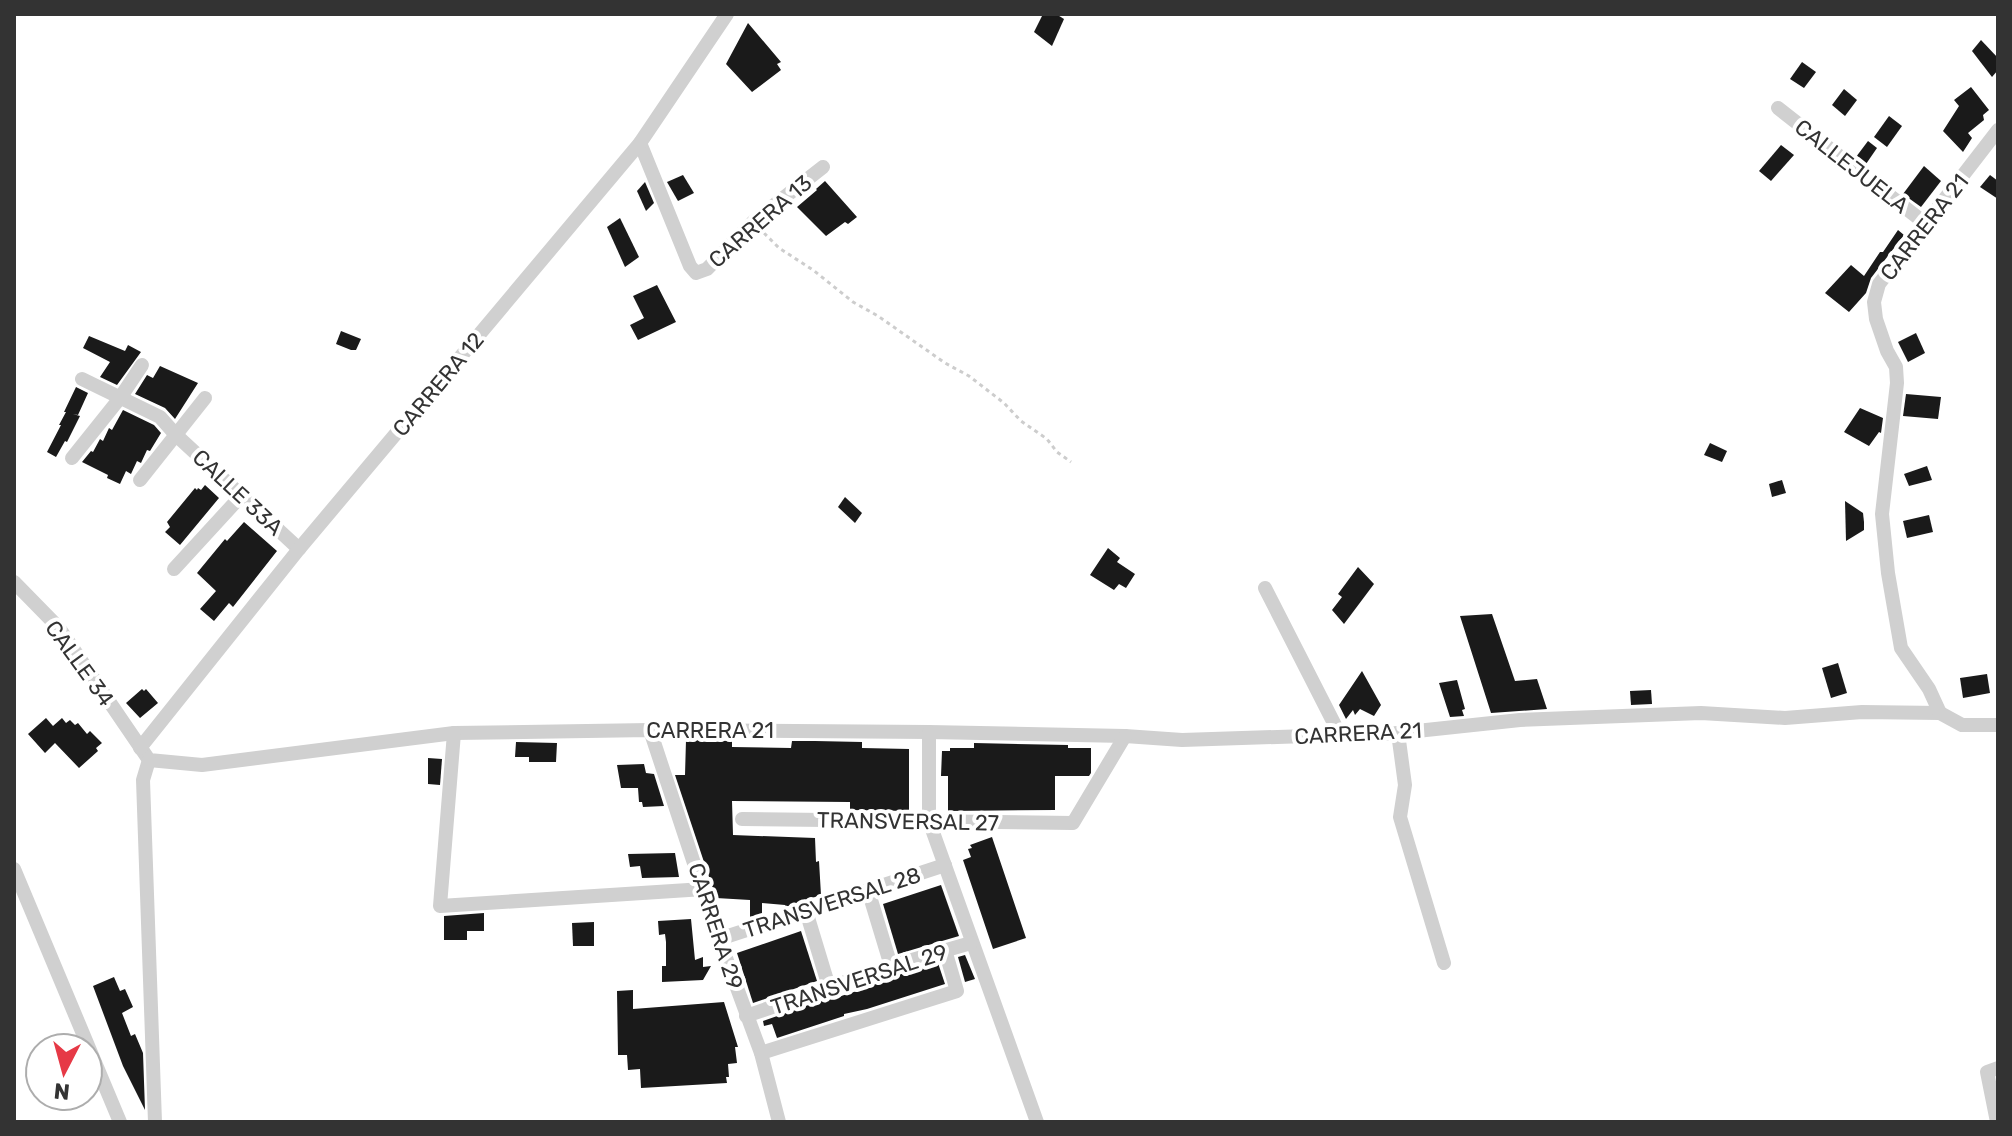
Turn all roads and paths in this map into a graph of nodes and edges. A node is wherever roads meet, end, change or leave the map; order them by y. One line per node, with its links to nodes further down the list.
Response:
1 (727, 14): 4 (street, CARRERA 12)
2 (1778, 108): 7 (street, CALLEJUELA)
3 (1998, 130): 7 (street, CARRERA 21)
4 (640, 143): 6 (street, CARRERA 13); 17 (street, CARRERA 12)
5 (823, 167): 6 (street, CARRERA 13)
6 (754, 221): 14 (path)
7 (1926, 224): 21 (street, CARRERA 21)
8 (142, 365): 10 (street)
9 (82, 379): 10 (street, CALLE 33A)
10 (120, 398): 12 (street, CALLE 33A); 13 (street)
11 (205, 398): 12 (street)
12 (176, 435): 15 (street); 16 (street, CALLE 33A)
13 (72, 458)
14 (1071, 462)
15 (140, 480)
16 (241, 496): 17 (street, CALLE 33A); 18 (street)
17 (299, 549): 29 (street, CARRERA 12)
18 (174, 569)
19 (14, 582): 29 (street, CALLE 34)
20 (1265, 588): 27 (street)
21 (1940, 713): 22 (street); 26 (street, CARRERA 21)
22 (1998, 725)
23 (650, 730): 24 (street, CARRERA 21); 25 (street, CARRERA 21); 34 (street, CARRERA 29)
24 (929, 732): 28 (street, CARRERA 21); 31 (street)
25 (454, 733): 29 (street, CARRERA 21); 34 (street)
26 (1398, 733): 27 (street, CARRERA 21); 40 (street)
27 (1340, 735): 28 (street, CARRERA 21)
28 (1125, 736): 31 (street, TRANSVERSAL 27)
29 (144, 754): 47 (street)
30 (742, 819): 31 (street, TRANSVERSAL 27)
31 (929, 821): 32 (street)
32 (945, 865): 35 (street, TRANSVERSAL 28); 38 (street)
33 (14, 869): 46 (street)
34 (704, 889): 37 (street, CARRERA 29)
35 (868, 890): 36 (street, TRANSVERSAL 28); 41 (street)
36 (806, 911): 37 (street, TRANSVERSAL 28); 42 (street)
37 (719, 939): 43 (street, CARRERA 29)
38 (971, 943): 39 (street, TRANSVERSAL 29); 49 (street)
39 (945, 950): 41 (street, TRANSVERSAL 29); 44 (street)
40 (1444, 963)
41 (891, 966): 42 (street, TRANSVERSAL 29)
42 (829, 987): 43 (street, TRANSVERSAL 29)
43 (746, 1016): 44 (street, CARRERA 29)
44 (761, 1053): 48 (street, CARRERA 29)
45 (1998, 1068): 50 (street)
46 (120, 1122)
47 (155, 1122)
48 (779, 1122)
49 (1037, 1122)
50 (1997, 1122)

